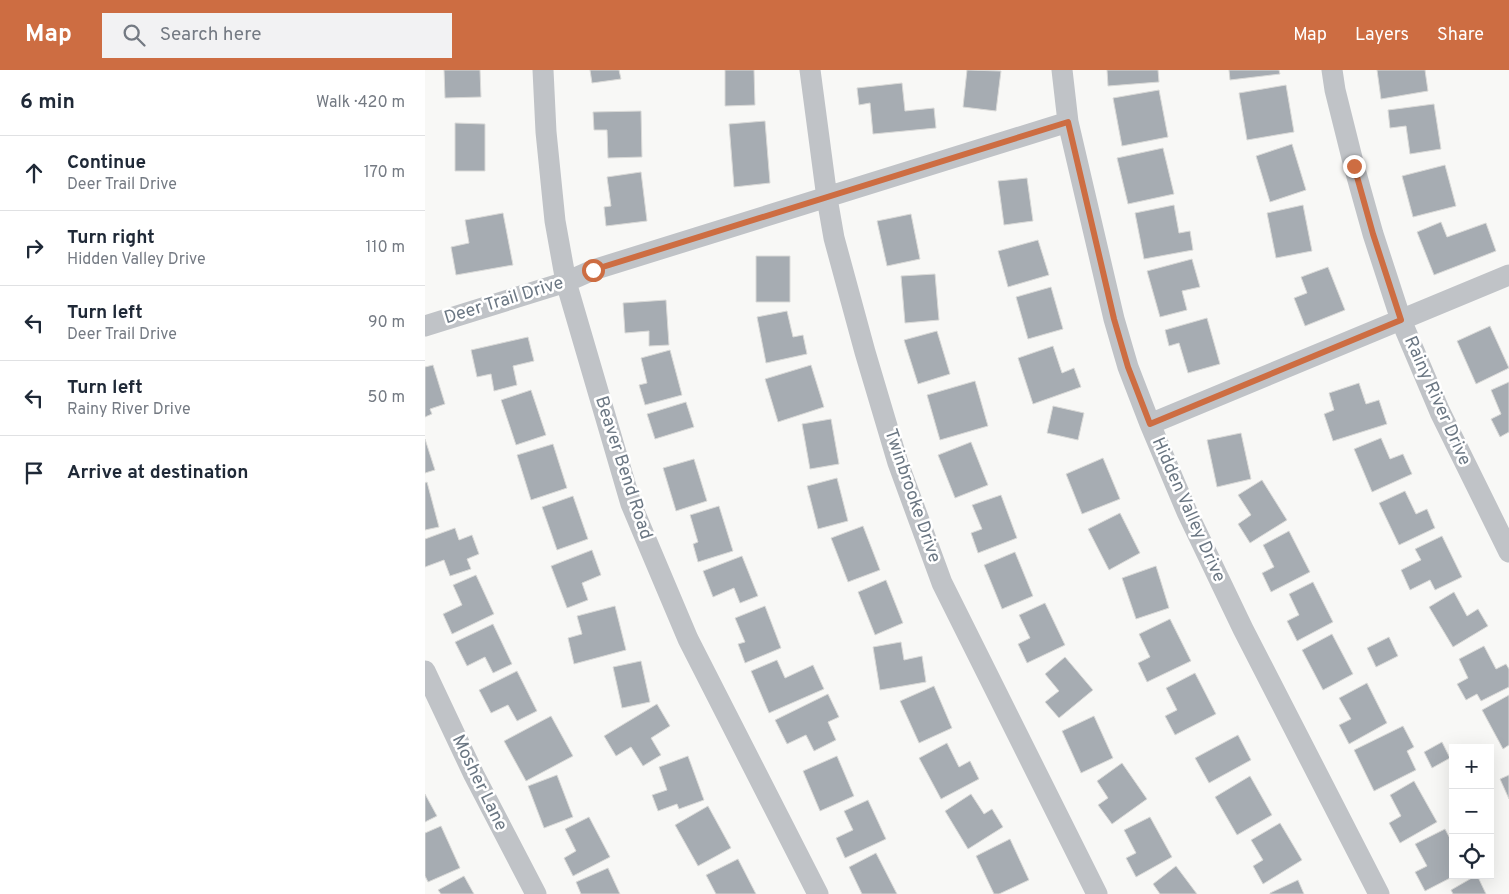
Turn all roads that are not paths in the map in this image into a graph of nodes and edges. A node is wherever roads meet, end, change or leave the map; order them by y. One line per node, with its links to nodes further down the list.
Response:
1 (543, 70): 8 (street, Beaver Bend Road)
2 (810, 70): 6 (street, Twinbrooke Drive)
3 (1062, 70): 5 (street, Hidden Valley Drive)
4 (1333, 70): 9 (street, Rainy River Drive)
5 (1068, 122): 6 (street, Deer Trail Drive); 11 (street, Hidden Valley Drive)
6 (827, 198): 8 (street, Deer Trail Drive); 16 (street, Twinbrooke Drive)
7 (1509, 276): 9 (street)
8 (566, 282): 10 (street, Deer Trail Drive); 15 (street, Beaver Bend Road)
9 (1401, 320): 11 (street); 12 (street, Rainy River Drive)
10 (425, 326)
11 (1150, 424): 17 (street, Hidden Valley Drive)
12 (1509, 552)
13 (425, 671): 14 (street, Mosher Lane)
14 (536, 894)
15 (818, 894)
16 (1097, 894)
17 (1379, 894)

